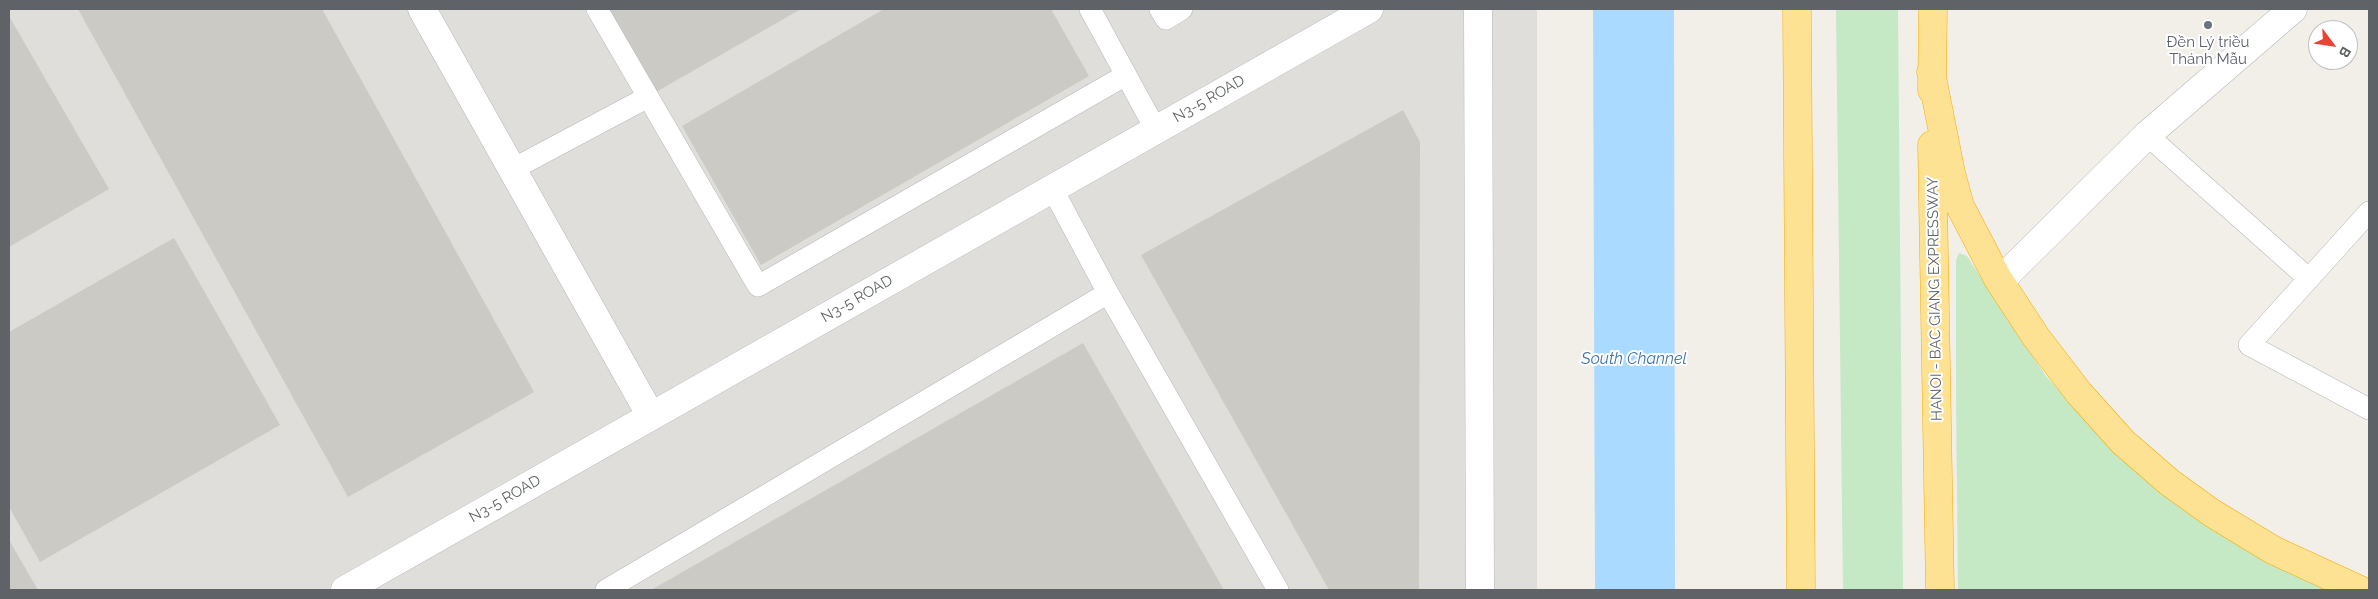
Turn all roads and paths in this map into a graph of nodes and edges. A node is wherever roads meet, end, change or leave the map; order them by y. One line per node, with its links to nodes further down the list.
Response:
1 (422, 9): 16 (street)
2 (597, 9): 13 (lane)
3 (1090, 9): 12 (lane)
4 (1160, 9): 5 (lane)
5 (1182, 9)
6 (1369, 9): 14 (street, N3-5 ROAD)
7 (1478, 9): 27 (street)
8 (1797, 9): 28 (highway)
9 (1933, 9): 11 (highway, HANOI - BAC GIANG EXPRESSWAY)
10 (2294, 9): 15 (street)
11 (1931, 72): 20 (highway); 29 (highway, HANOI - BAC GIANG EXPRESSWAY)
12 (1126, 76): 13 (lane); 14 (lane)
13 (648, 97): 16 (lane)
14 (1156, 130): 17 (street, N3-5 ROAD)
15 (2148, 135): 19 (lane); 20 (street)
16 (513, 170): 23 (street)
17 (1052, 188): 21 (lane); 23 (street, N3-5 ROAD)
18 (2369, 212): 19 (lane)
19 (2309, 278): 22 (lane)
20 (2000, 281): 30 (highway)
21 (1108, 292): 25 (lane); 26 (lane)
22 (2369, 409)
23 (651, 416): 24 (street, N3-5 ROAD)
24 (345, 590)
25 (606, 590)
26 (1278, 590)
27 (1480, 590)
28 (1801, 590)
29 (1940, 590)
30 (2360, 590)

